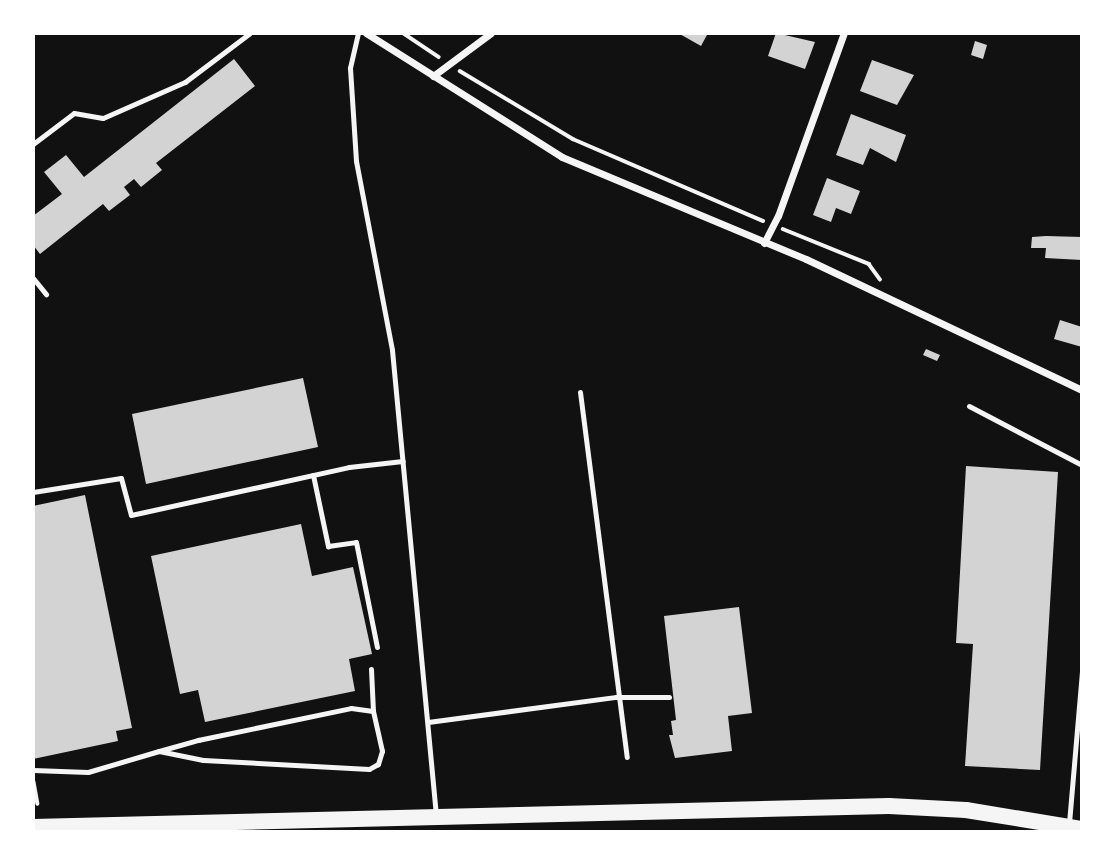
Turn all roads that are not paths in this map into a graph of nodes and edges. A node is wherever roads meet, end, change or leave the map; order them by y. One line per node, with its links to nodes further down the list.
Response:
1 (250, 33): 7 (lane)
2 (358, 33): 14 (lane)
3 (366, 33): 6 (street)
4 (491, 33): 6 (street)
5 (844, 33): 8 (street)
6 (433, 76): 8 (street)
7 (33, 144)
8 (764, 243): 11 (street)
9 (33, 278): 10 (lane)
10 (46, 294)
11 (1082, 390)
12 (580, 392): 21 (lane)
13 (969, 406): 15 (lane)
14 (403, 461): 16 (lane); 24 (lane)
15 (1082, 465)
16 (313, 475): 17 (lane); 18 (lane)
17 (33, 492)
18 (377, 647)
19 (371, 669): 23 (lane)
20 (1082, 670): 30 (lane)
21 (616, 697): 22 (lane); 24 (lane); 26 (lane)
22 (669, 697)
23 (373, 711): 25 (lane); 25 (lane)
24 (428, 722): 28 (lane)
25 (159, 751): 27 (lane)
26 (627, 757)
27 (33, 770)
28 (436, 817): 29 (main road); 30 (main road)
29 (33, 827)
30 (1075, 828)

